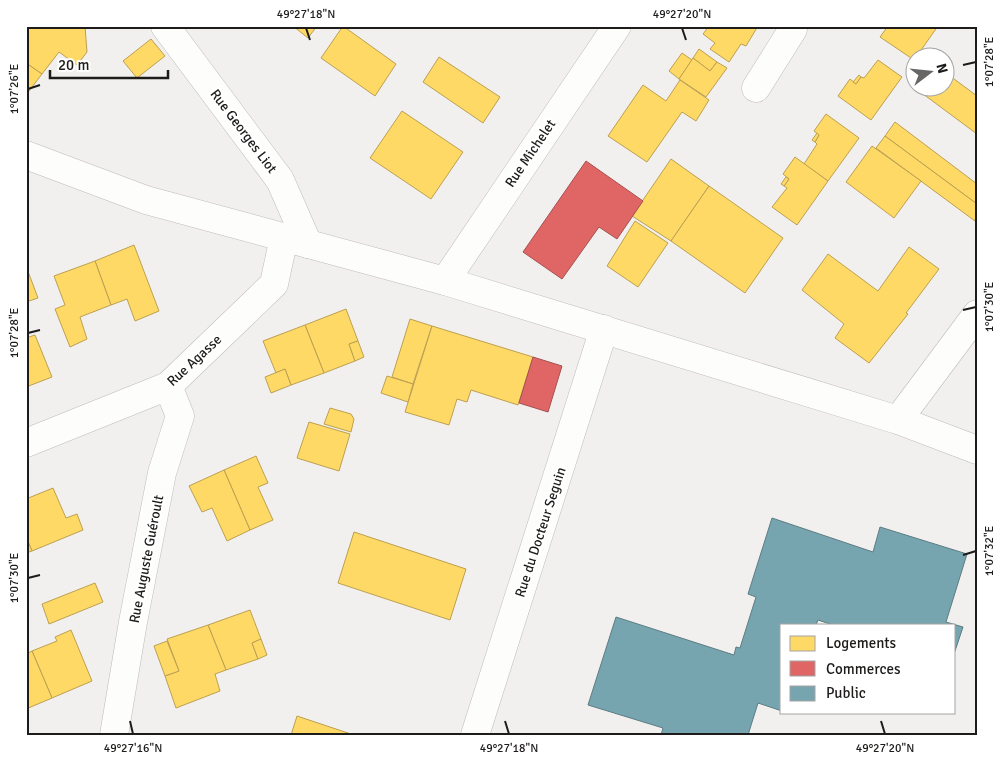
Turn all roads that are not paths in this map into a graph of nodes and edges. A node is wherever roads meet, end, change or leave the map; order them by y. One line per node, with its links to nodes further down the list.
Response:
1 (165, 26): 6 (street, Rue Georges Liot)
2 (617, 26): 7 (street, Rue Michelet)
3 (793, 27): 4 (street)
4 (756, 88)
5 (26, 154): 6 (street)
6 (296, 240): 7 (street); 10 (street, Rue Agasse)
7 (445, 281): 9 (street)
8 (977, 314): 11 (street)
9 (604, 329): 11 (street); 15 (street, Rue du Docteur Seguin)
10 (168, 386): 12 (street, Rue Agasse); 14 (street, Rue Auguste Guéroult)
11 (898, 420): 13 (street)
12 (26, 443)
13 (977, 450)
14 (114, 735)
15 (475, 735)

